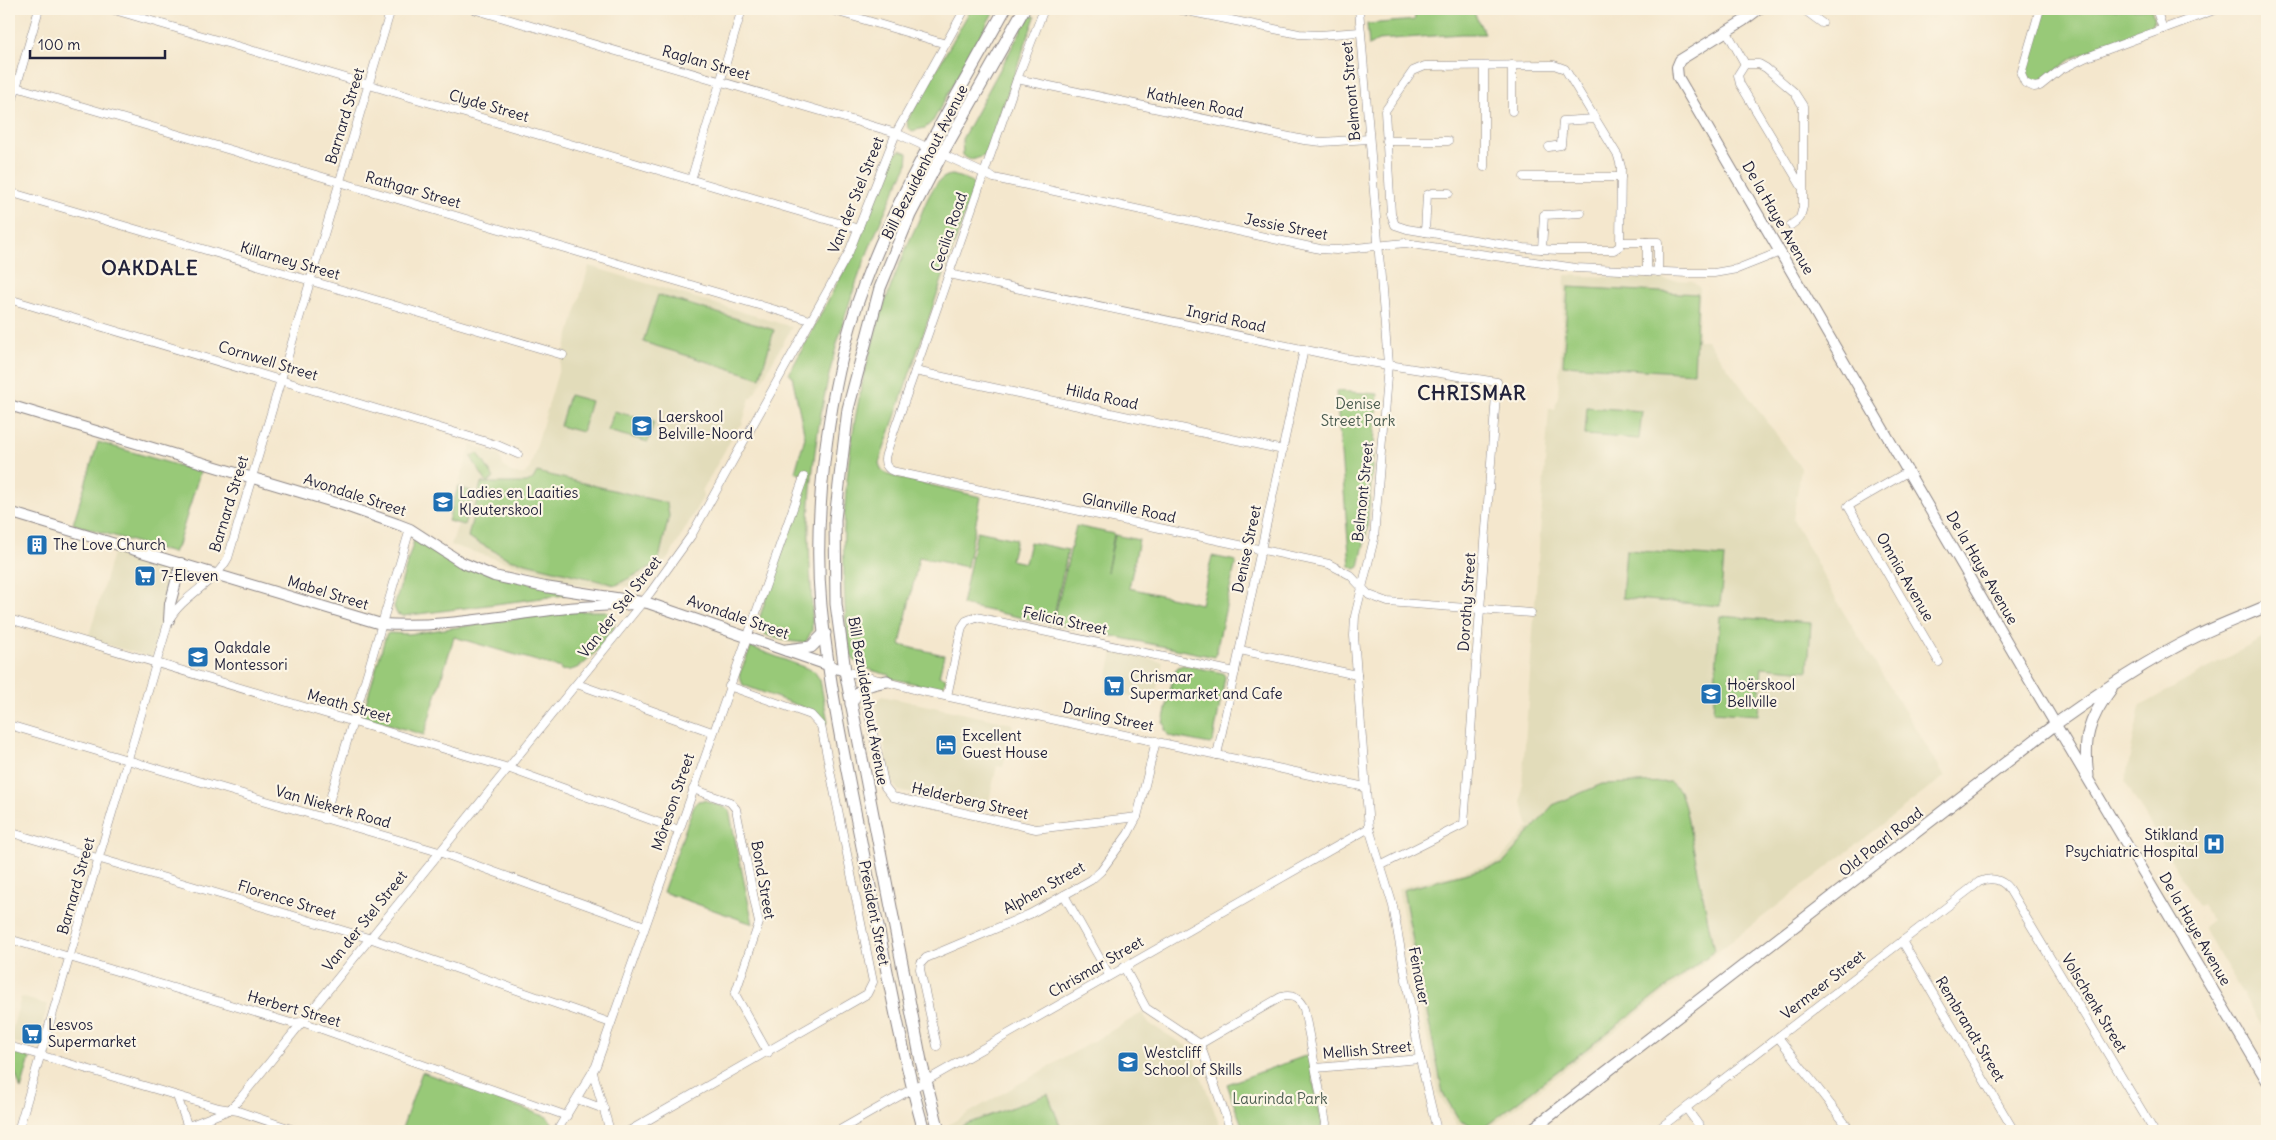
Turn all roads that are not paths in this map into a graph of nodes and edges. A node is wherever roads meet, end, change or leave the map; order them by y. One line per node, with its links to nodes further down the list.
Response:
1 (39, 9): 29 (street)
2 (111, 9): 28 (street, Clyde Street)
3 (391, 9): 28 (street, Barnard Street)
4 (473, 9): 27 (street, Raglan Street)
5 (742, 9): 27 (street)
6 (828, 9): 22 (street)
7 (965, 9): 22 (street, Van der Stel Street)
8 (1005, 9): 38 (main road, Bill Bezuidenhout Avenue)
9 (1024, 9): 39 (main road, Bill Bezuidenhout Avenue)
10 (1044, 9): 26 (street, Cecilia Road)
11 (1176, 9): 20 (street)
12 (1359, 9): 20 (street, Belmont Street)
13 (1759, 9): 21 (street)
14 (1803, 9): 18 (street)
15 (2040, 9): 19 (street)
16 (2156, 9): 19 (street)
17 (2217, 9): 19 (street)
18 (1822, 23)
19 (2163, 29)
20 (1360, 32): 34 (street, Belmont Street)
21 (1727, 32): 23 (street); 57 (street, De la Haye Avenue)
22 (946, 44): 33 (street, Van der Stel Street)
23 (1746, 64): 46 (street); 46 (street)
24 (1484, 66): 25 (street); 35 (street); 40 (street)
25 (1512, 66): 30 (street); 32 (street)
26 (1017, 80): 34 (street, Kathleen Road); 41 (street, Cecilia Road)
27 (720, 81): 33 (street, Raglan Street); 44 (street)
28 (369, 85): 44 (street, Clyde Street); 45 (street, Barnard Street)
29 (12, 86): 31 (street); 45 (street, Rathgar Street)
30 (1512, 110)
31 (9, 112)
32 (1595, 119): 37 (street); 43 (street)
33 (896, 133): 38 (street, Raglan Street); 51 (street, Van der Stel Street)
34 (1369, 139): 55 (street, Belmont Street)
35 (1386, 141): 36 (street); 52 (street)
36 (1448, 141)
37 (1549, 147)
38 (929, 148): 39 (street, Raglan Street); 92 (main road, Bill Bezuidenhout Avenue)
39 (942, 154): 41 (street, Jessie Street); 99 (main road, Bill Bezuidenhout Avenue)
40 (1484, 167)
41 (984, 175): 55 (street, Jessie Street); 62 (street, Cecilia Road)
42 (1524, 177): 43 (street)
43 (1621, 177): 53 (street)
44 (691, 180): 51 (street, Clyde Street)
45 (340, 182): 63 (street, Barnard Street); 65 (street, Rathgar Street)
46 (1803, 189): 50 (street)
47 (9, 192): 63 (street, Killarney Street)
48 (1449, 193): 52 (street)
49 (1581, 213): 56 (street)
50 (1790, 224)
51 (859, 229): 65 (street, Van der Stel Street)
52 (1425, 232): 56 (street)
53 (1621, 242): 54 (street); 56 (street)
54 (1647, 242): 58 (street); 59 (street)
55 (1377, 245): 60 (street, Jessie Street); 68 (street, Belmont Street)
56 (1542, 249)
57 (1780, 252): 61 (street, Jessie Street); 76 (street, De la Haye Avenue)
58 (1647, 259): 59 (street); 60 (street)
59 (1658, 259): 61 (street)
60 (1646, 271): 61 (street, Jessie Street)
61 (1658, 272)
62 (949, 274): 66 (street, Ingrid Road); 69 (street, Cecilia Road)
63 (310, 282): 67 (street, Killarney Street); 70 (street, Barnard Street)
64 (9, 299): 70 (street, Cornwell Street)
65 (810, 320): 85 (street, Van der Stel Street)
66 (1304, 349): 68 (street, Ingrid Road); 73 (street, Denise Street)
67 (564, 355)
68 (1388, 364): 71 (street, Ingrid Road); 84 (street, Belmont Street)
69 (915, 371): 73 (street, Hilda Road); 75 (street, Cecilia Road)
70 (281, 379): 74 (street, Cornwell Street); 78 (street, Barnard Street)
71 (1498, 382): 87 (street, Dorothy Street)
72 (9, 405): 78 (street, Avondale Street)
73 (1283, 450): 81 (street, Denise Street)
74 (518, 454)
75 (886, 466): 81 (street, Glanville Road)
76 (1909, 471): 96 (street, Omnia Avenue); 110 (street, De la Haye Avenue)
77 (804, 477): 93 (street, Môreson Street)
78 (252, 478): 80 (street, Avondale Street); 83 (street, Barnard Street)
79 (9, 512): 82 (street, Mabel Street)
80 (410, 529): 85 (street, Avondale Street); 91 (street)
81 (1261, 551): 84 (street, Glanville Road); 95 (street, Denise Street)
82 (181, 564): 83 (street, Mabel Street); 90 (street)
83 (215, 574): 90 (street, Barnard Street); 91 (street, Mabel Street)
84 (1362, 587): 87 (street, Glanville Road); 101 (street, Belmont Street)
85 (644, 602): 91 (street, Mabel Street); 93 (street, Avondale Street); 104 (street, Van der Stel Street)
86 (2267, 606): 102 (main road, Old Paarl Road)
87 (1480, 609): 88 (street, Glanville Road); 127 (street, Dorothy Street)
88 (1531, 613)
89 (9, 619): 97 (street, Meath Street)
90 (169, 620): 97 (street, Barnard Street)
91 (381, 624): 109 (street)
92 (825, 633): 94 (main road); 98 (main road, Bill Bezuidenhout Avenue)
93 (746, 636): 94 (street, Avondale Street); 105 (street, Môreson Street)
94 (786, 650): 98 (street, Avondale Street)
95 (1240, 650): 100 (street, Denise Street); 101 (street)
96 (1939, 662)
97 (156, 664): 109 (street, Meath Street); 115 (street, Barnard Street)
98 (829, 665): 99 (street, Avondale Street); 150 (main road, Bill Bezuidenhout Avenue)
99 (845, 671): 103 (street, Darling Street); 107 (main road, Bill Bezuidenhout Avenue)
100 (1235, 672): 106 (street, Felicia Street); 114 (street, Denise Street)
101 (1357, 675): 118 (street, Belmont Street)
102 (2118, 680): 110 (main road, Old Paarl Road); 117 (main road)
103 (887, 681): 106 (street, Darling Street); 107 (main road)
104 (577, 684): 112 (street); 116 (street, Van der Stel Street)
105 (729, 686): 112 (street, Môreson Street); 143 (street, President Street)
106 (947, 696): 113 (street, Darling Street)
107 (851, 704): 148 (main road, Bill Bezuidenhout Avenue)
108 (867, 706): 120 (street, Helderberg Street)
109 (352, 722): 116 (street, Meath Street); 121 (street)
110 (2057, 723): 117 (street, De la Haye Avenue); 172 (main road, Old Paarl Road)
111 (9, 726): 115 (street, Van Niekerk Road)
112 (712, 732): 119 (street, Môreson Street)
113 (1156, 742): 114 (street, Darling Street); 120 (street, Alphen Street)
114 (1217, 755): 118 (street, Darling Street)
115 (127, 761): 121 (street, Van Niekerk Road); 126 (street, Barnard Street)
116 (508, 769): 123 (street, Meath Street); 125 (street, Van der Stel Street)
117 (2088, 776): 149 (street, De la Haye Avenue)
118 (1365, 787): 122 (street, Belmont Street)
119 (693, 789): 123 (street, Môreson Street); 143 (street, Bond Street)
120 (1137, 817): 129 (street, Alphen Street)
121 (324, 819): 125 (street, Van Niekerk Road)
122 (1369, 828): 127 (street, Feinauer); 135 (street, Chrismar Street)
123 (678, 830): 130 (street, Môreson Street)
124 (9, 832): 126 (street, Florence Street)
125 (439, 852): 130 (street, Van Niekerk Road); 131 (street, Van der Stel Street)
126 (98, 858): 131 (street, Florence Street); 134 (street, Barnard Street)
127 (1382, 865): 145 (street, Feinauer)
128 (2010, 889): 133 (street, Vermeer Street); 177 (street, Volschenk Street)
129 (1064, 895): 136 (street); 142 (street, Alphen Street)
130 (645, 926): 138 (street, Môreson Street)
131 (369, 938): 137 (street, Van der Stel Street); 138 (street, Florence Street)
132 (9, 939): 134 (street, Herbert Street)
133 (1902, 942): 139 (street, Vermeer Street); 176 (street, Rembrandt Street)
134 (69, 957): 137 (street, Herbert Street); 144 (street, Barnard Street)
135 (1124, 967): 136 (street, Chrismar Street); 140 (street)
136 (1109, 975): 148 (street, Chrismar Street)
137 (302, 1022): 155 (street, Van der Stel Street); 156 (street, Herbert Street)
138 (611, 1023): 147 (street, Môreson Street)
139 (1778, 1036): 153 (street, Vermeer Street); 175 (street)
140 (1200, 1044): 146 (street); 169 (street)
141 (9, 1046): 144 (street)
142 (937, 1046)
143 (768, 1053): 165 (street, President Street)
144 (39, 1056): 151 (street); 157 (street, Barnard Street)
145 (1420, 1059): 146 (street, Mellish Street); 171 (street, Feinauer)
146 (1316, 1068): 170 (street)
147 (593, 1073): 152 (street, Môreson Street); 154 (street)
148 (925, 1081): 150 (street, Chrismar Street); 168 (main road, Bill Bezuidenhout Avenue)
149 (2267, 1081)
150 (912, 1088): 166 (street, Chrismar Street); 167 (main road, Bill Bezuidenhout Avenue)
151 (178, 1096): 155 (street); 158 (street)
152 (578, 1099): 154 (street); 156 (street, Môreson Street)
153 (1686, 1108): 173 (street, Vermeer Street); 174 (street)
154 (604, 1109): 164 (street)
155 (229, 1110): 158 (street, Van der Stel Street); 162 (street)
156 (567, 1116): 163 (street, Môreson Street)
157 (20, 1122): 159 (street, Barnard Street); 160 (street)
158 (189, 1129): 161 (street, Van der Stel Street)
159 (18, 1131)
160 (24, 1131)
161 (176, 1131)
162 (297, 1131)
163 (557, 1131)
164 (610, 1131)
165 (630, 1131)
166 (838, 1131)
167 (924, 1131)
168 (939, 1131)
169 (1231, 1131)
170 (1325, 1131)
171 (1437, 1131)
172 (1530, 1131)
173 (1656, 1131)
174 (1703, 1131)
175 (1851, 1131)
176 (2014, 1131)
177 (2154, 1131)

